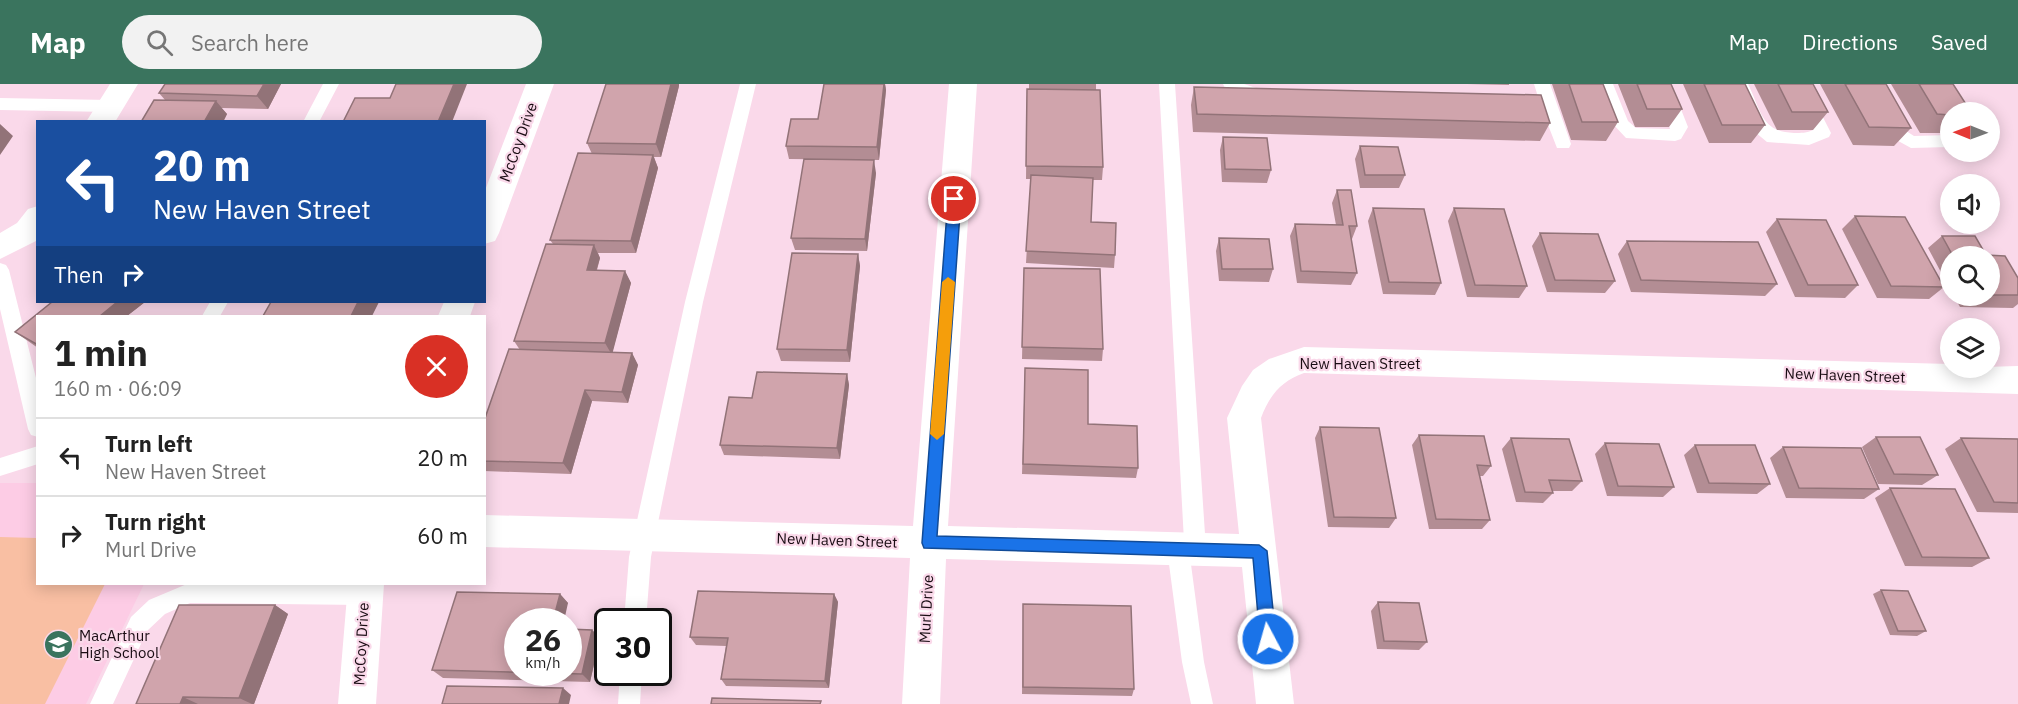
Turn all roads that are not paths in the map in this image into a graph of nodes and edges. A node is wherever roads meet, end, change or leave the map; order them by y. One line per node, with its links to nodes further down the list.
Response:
1 (331, 84): 18 (lane)
2 (540, 84): 22 (street, McCoy Drive)
3 (748, 84): 30 (lane)
4 (963, 84): 31 (street, Murl Drive)
5 (1167, 84): 32 (lane)
6 (1231, 84): 13 (lane)
7 (1542, 84): 17 (lane)
8 (1605, 84): 9 (lane)
9 (1663, 84)
10 (1740, 84): 11 (lane)
11 (1798, 84)
12 (1871, 84): 19 (lane)
13 (1274, 96)
14 (1506, 102): 17 (lane)
15 (111, 104): 16 (lane)
16 (0, 105)
17 (1549, 107): 20 (lane)
18 (313, 120)
19 (1940, 141)
20 (1563, 144)
21 (36, 220): 23 (street)
22 (486, 228)
23 (0, 248)
24 (0, 270): 26 (lane)
25 (2018, 380): 33 (street, New Haven Street)
26 (36, 421)
27 (36, 456): 28 (lane)
28 (0, 467)
29 (486, 531): 30 (street, New Haven Street)
30 (644, 535): 31 (street, New Haven Street); 35 (lane)
31 (929, 543): 32 (street, New Haven Street); 40 (street, Murl Drive)
32 (1186, 549): 33 (street, New Haven Street); 41 (lane)
33 (1259, 551): 42 (street)
34 (365, 589): 37 (lane); 38 (street, McCoy Drive)
35 (636, 608)
36 (630, 686): 39 (lane)
37 (101, 704)
38 (357, 704)
39 (629, 704)
40 (921, 704)
41 (1202, 704)
42 (1275, 704)

